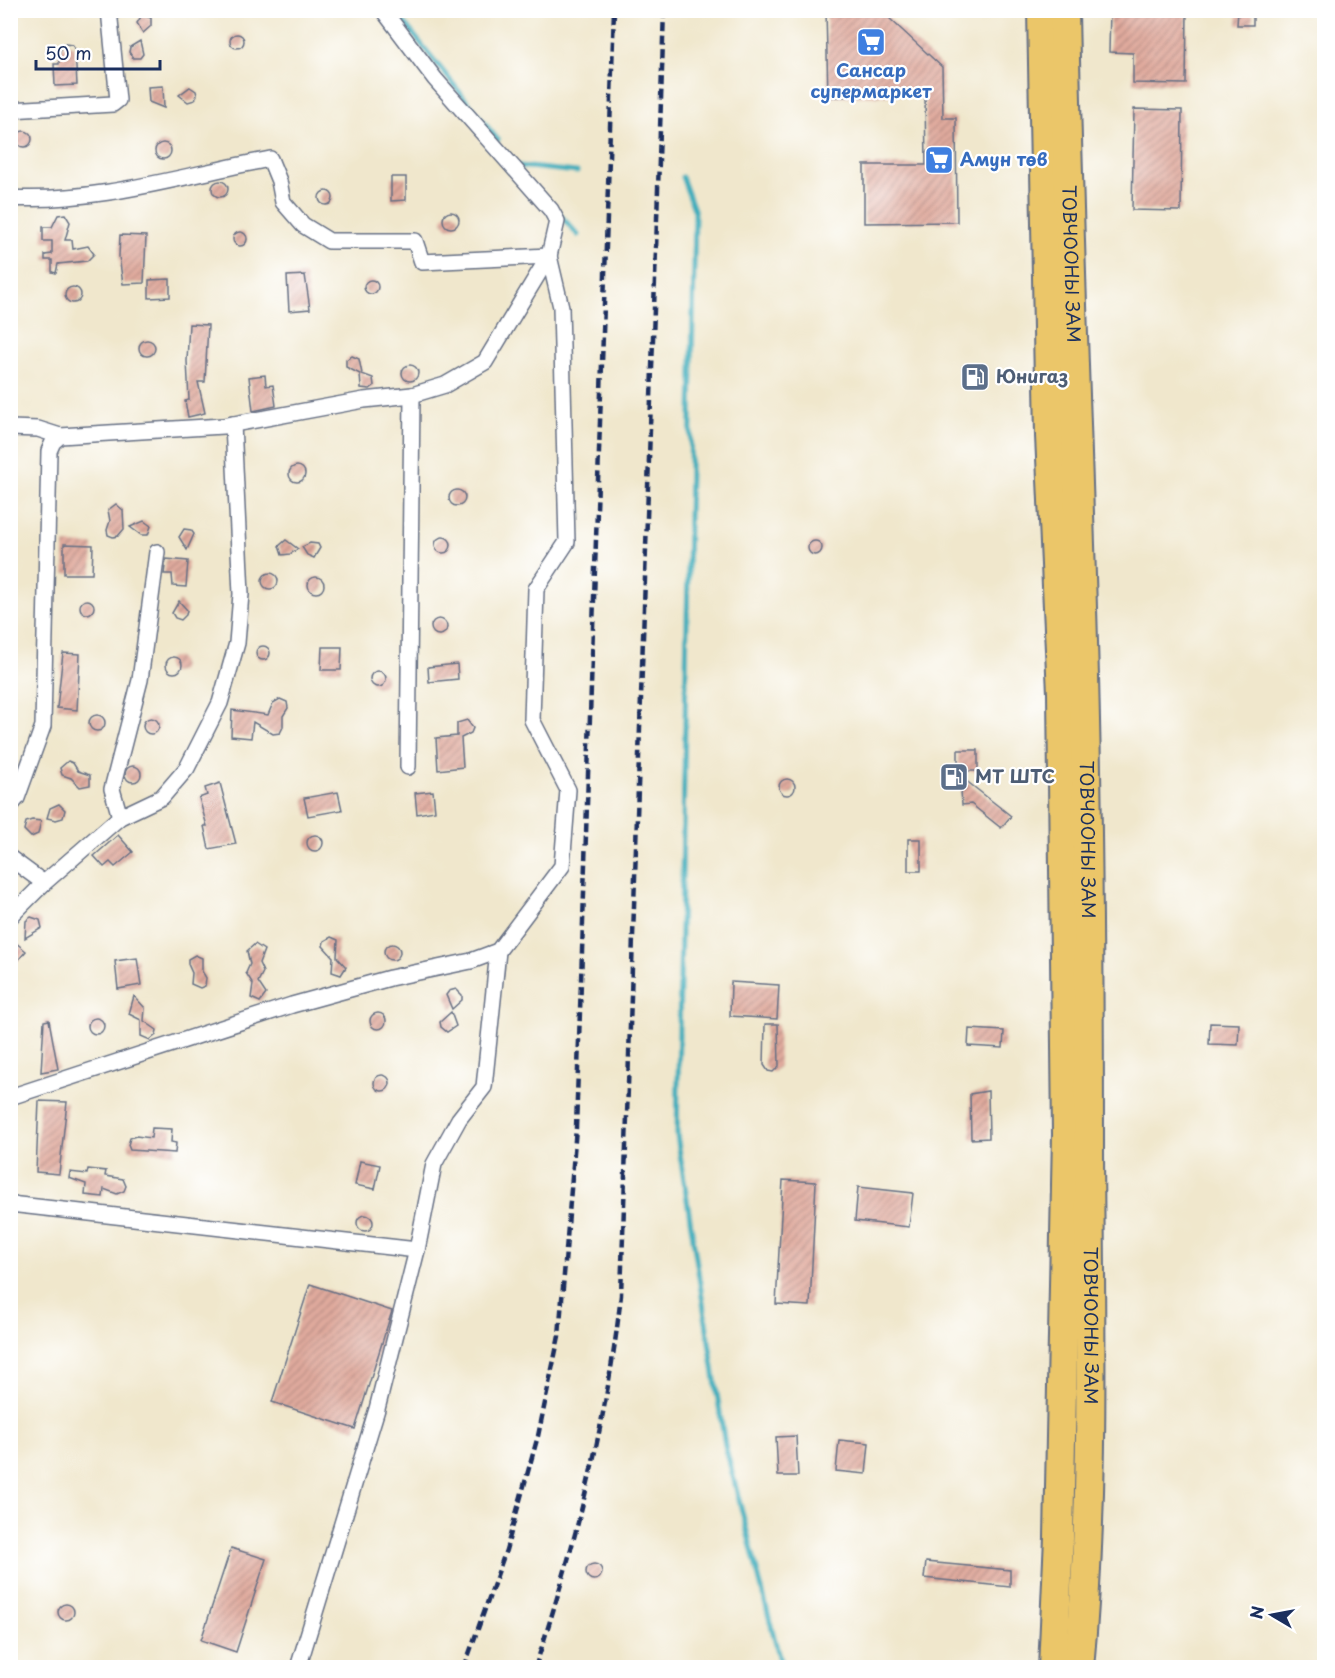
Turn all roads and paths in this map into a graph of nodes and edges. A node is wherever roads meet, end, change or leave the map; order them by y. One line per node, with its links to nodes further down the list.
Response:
1 (109, 10): 5 (street)
2 (383, 10): 7 (street)
3 (1042, 10): 24 (highway, ТОВЧООНЫ ЗАМ)
4 (1064, 10): 25 (highway, ТОВЧООНЫ ЗАМ)
5 (10, 110)
6 (10, 198): 7 (street)
7 (549, 256): 8 (street); 19 (street)
8 (412, 396): 9 (street); 13 (street)
9 (233, 424): 11 (street); 15 (street)
10 (10, 428): 11 (street)
11 (60, 436): 14 (street)
12 (157, 552): 15 (street)
13 (408, 767)
14 (10, 806)
15 (120, 817): 17 (street)
16 (10, 858): 17 (street)
17 (44, 884): 18 (street)
18 (10, 917)
19 (498, 951): 20 (street); 22 (street)
20 (10, 1097)
21 (10, 1204): 22 (street)
22 (417, 1250): 23 (street)
23 (298, 1668)
24 (1053, 1668)
25 (1079, 1668)

